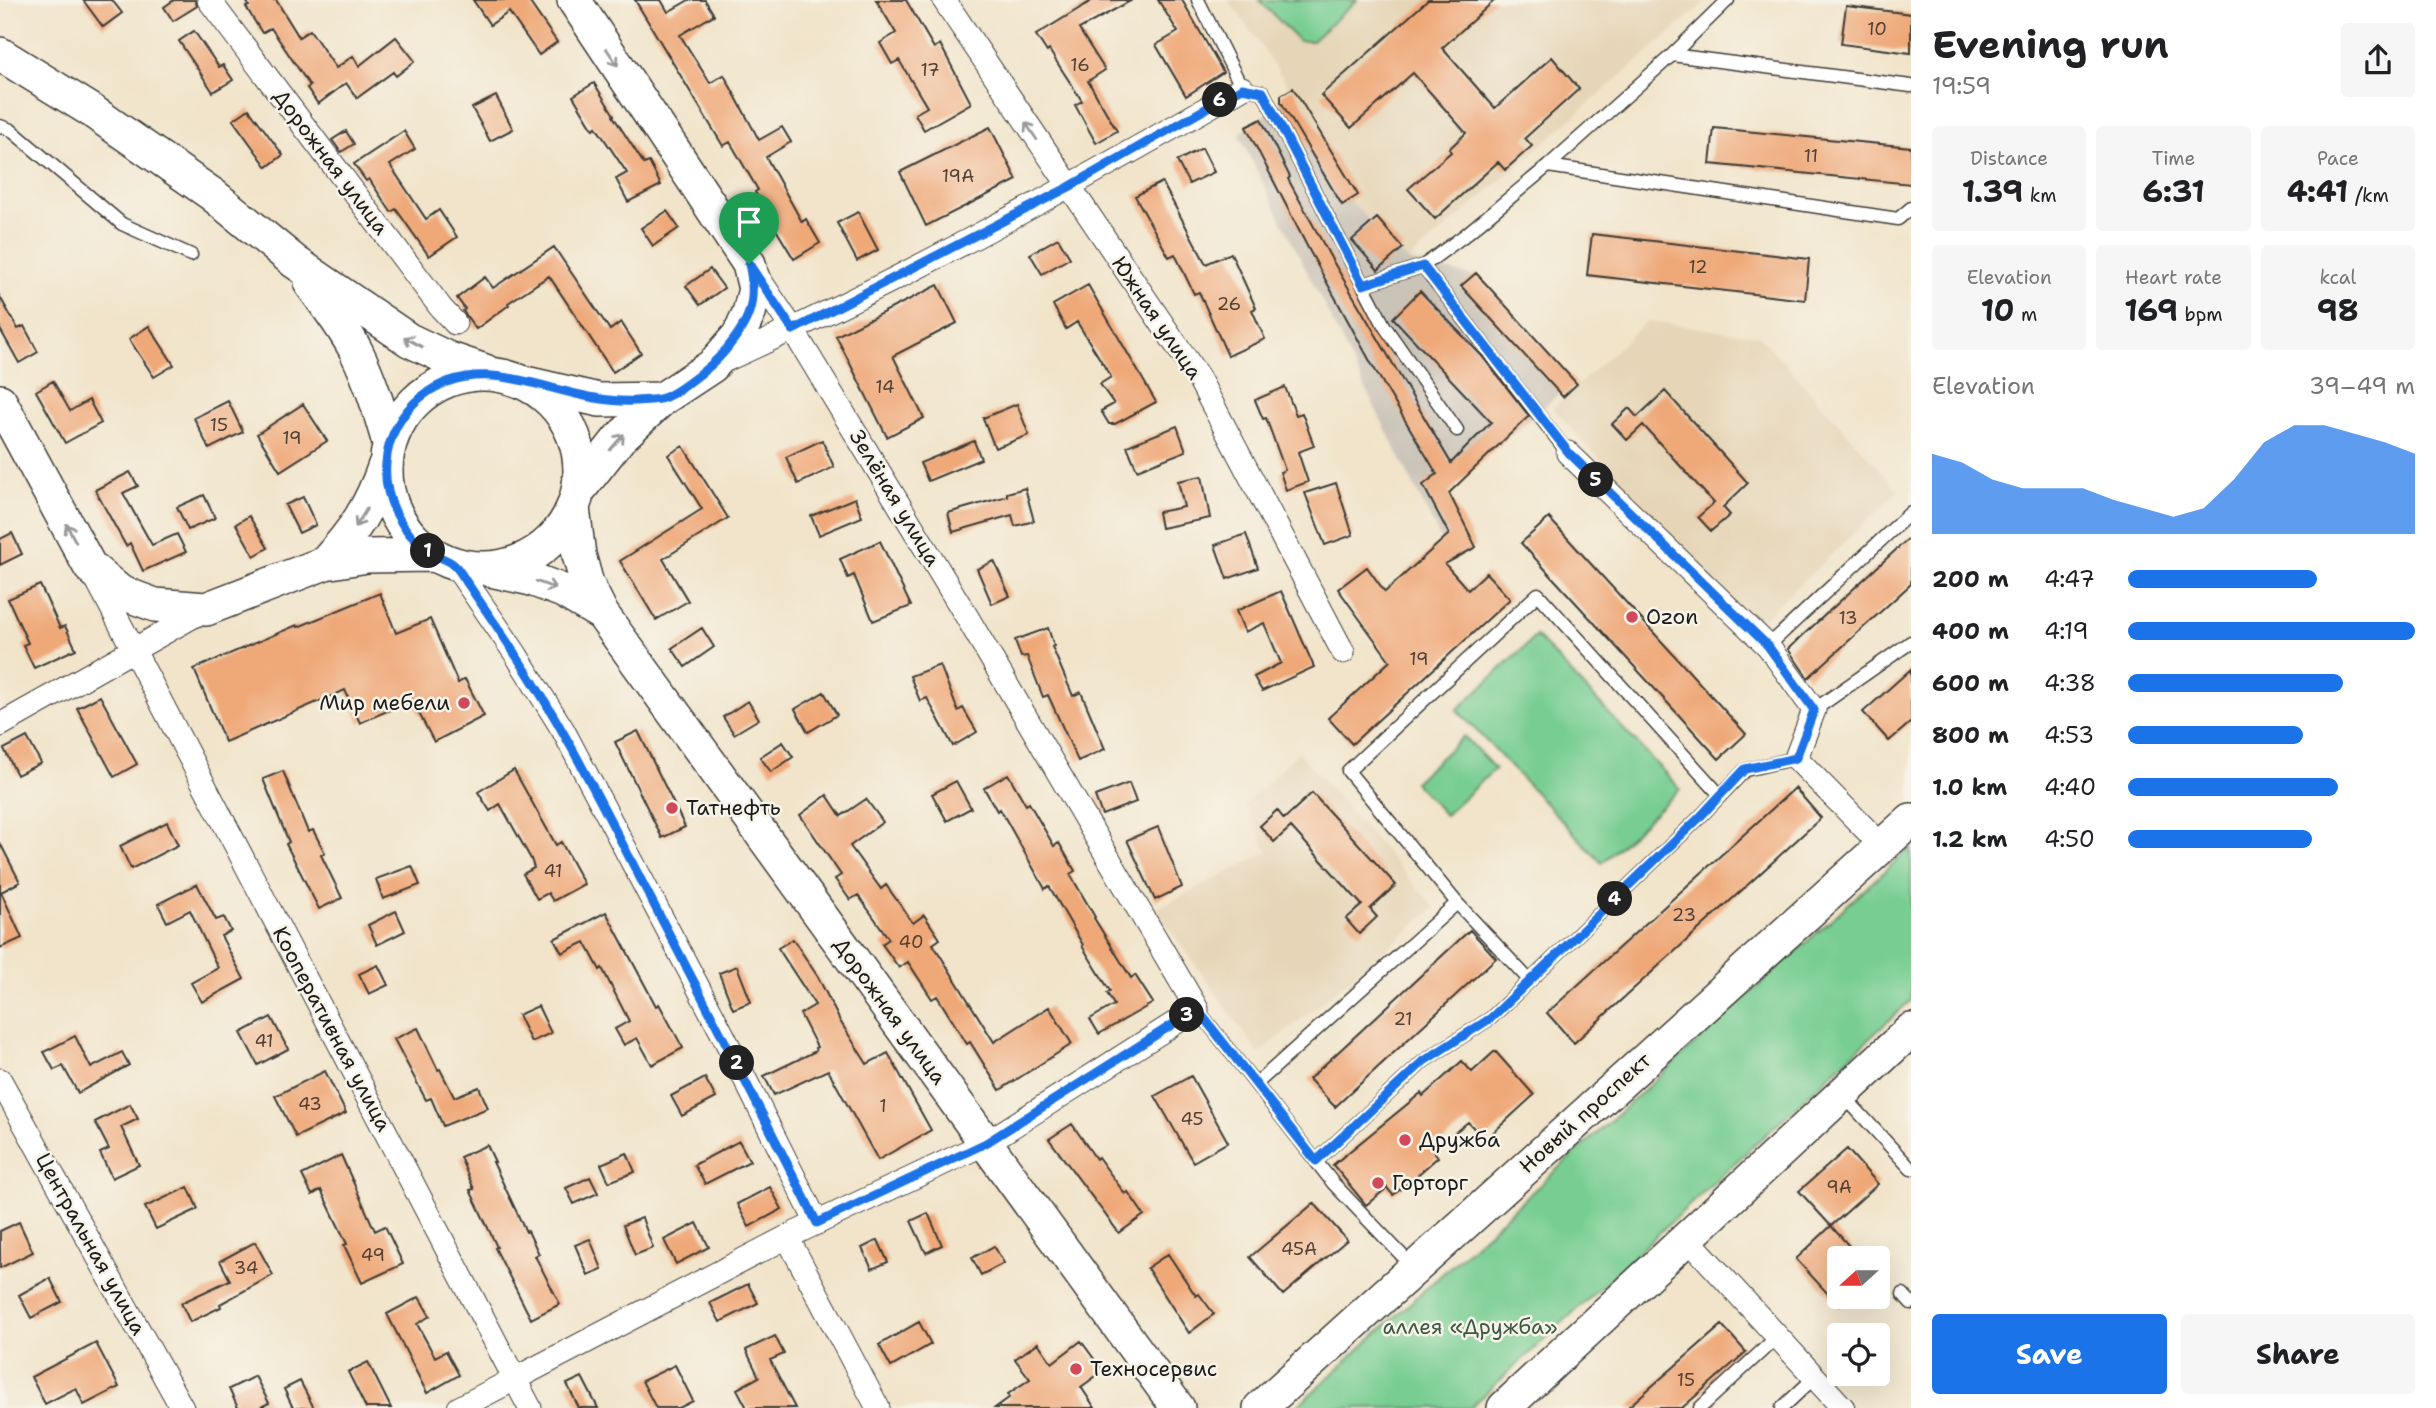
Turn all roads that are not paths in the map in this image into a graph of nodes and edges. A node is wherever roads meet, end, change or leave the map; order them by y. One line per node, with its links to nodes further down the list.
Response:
1 (209, 0): 19 (street, Дорожная улица)
2 (574, 0): 16 (main road, Зелёная улица, one-way to 16)
3 (944, 0): 12 (street, Южная улица, one-way to 3)
4 (1198, 0): 9 (lane)
5 (1728, 0): 7 (lane)
6 (0, 54): 15 (main road)
7 (1672, 55): 8 (lane); 11 (lane)
8 (1911, 86)
9 (1242, 88): 12 (street); 18 (lane)
10 (0, 127): 14 (lane)
11 (1548, 166): 13 (lane); 17 (lane)
12 (1069, 187): 20 (street); 38 (street, Южная улица)
13 (1911, 208)
14 (191, 255)
15 (295, 262): 22 (main road, one-way to 15); 27 (main road)
16 (749, 264): 20 (street, Зелёная улица); 21 (main road)
17 (1423, 266): 18 (lane); 26 (lane)
18 (1363, 285): 25 (lane)
19 (455, 323)
20 (793, 330): 21 (street); 47 (street, Зелёная улица)
21 (712, 366): 23 (main road)
22 (511, 379): 23 (main road); 27 (main road); 28 (main road)
23 (662, 399): 28 (main road, one-way to 23)
24 (0, 401): 32 (main road, one-way to 24)
25 (1457, 430)
26 (1569, 453): 36 (street)
27 (387, 454): 30 (main road); 31 (main road, one-way to 31)
28 (575, 500): 30 (main road); 34 (main road)
29 (1911, 512): 36 (lane)
30 (457, 562): 31 (main road); 34 (main road, one-way to 34); 55 (street)
31 (325, 563): 33 (main road)
32 (90, 567): 33 (main road); 37 (street, Кооперативная улица)
33 (206, 609): 37 (street)
34 (602, 614): 52 (main road, Дорожная улица)
35 (1911, 642): 39 (lane)
36 (1768, 646): 39 (street)
37 (133, 650): 40 (street); 61 (street, Кооперативная улица)
38 (1343, 652)
39 (1814, 710): 41 (street)
40 (0, 725)
41 (1796, 758): 42 (lane); 44 (street)
42 (1720, 795): 45 (lane); 46 (lane)
43 (1911, 820): 44 (main road, Новый проспект)
44 (1882, 846): 58 (main road, Новый проспект)
45 (1457, 903): 46 (lane); 50 (lane)
46 (1530, 981): 53 (lane)
47 (1197, 1009): 50 (lane); 52 (street)
48 (1911, 1030): 51 (main road)
49 (0, 1080): 62 (street, Центральная улица)
50 (1256, 1084): 53 (lane)
51 (1842, 1094): 54 (lane); 57 (main road)
52 (986, 1143): 55 (street); 66 (main road, Дорожная улица)
53 (1316, 1161): 58 (lane)
54 (1911, 1169)
55 (817, 1223): 56 (street)
56 (787, 1237): 61 (street); 65 (street)
57 (1687, 1238): 59 (street); 68 (main road)
58 (1414, 1268): 67 (main road, Новый проспект)
59 (1777, 1337): 60 (street); 69 (lane)
60 (1815, 1377): 70 (lane); 71 (street)
61 (515, 1379): 63 (street); 64 (street, Кооперативная улица)
62 (182, 1408)
63 (460, 1408)
64 (530, 1408)
65 (878, 1408)
66 (1178, 1408)
67 (1260, 1408)
68 (1504, 1408)
69 (1700, 1408)
70 (1782, 1408)
71 (1843, 1408)

